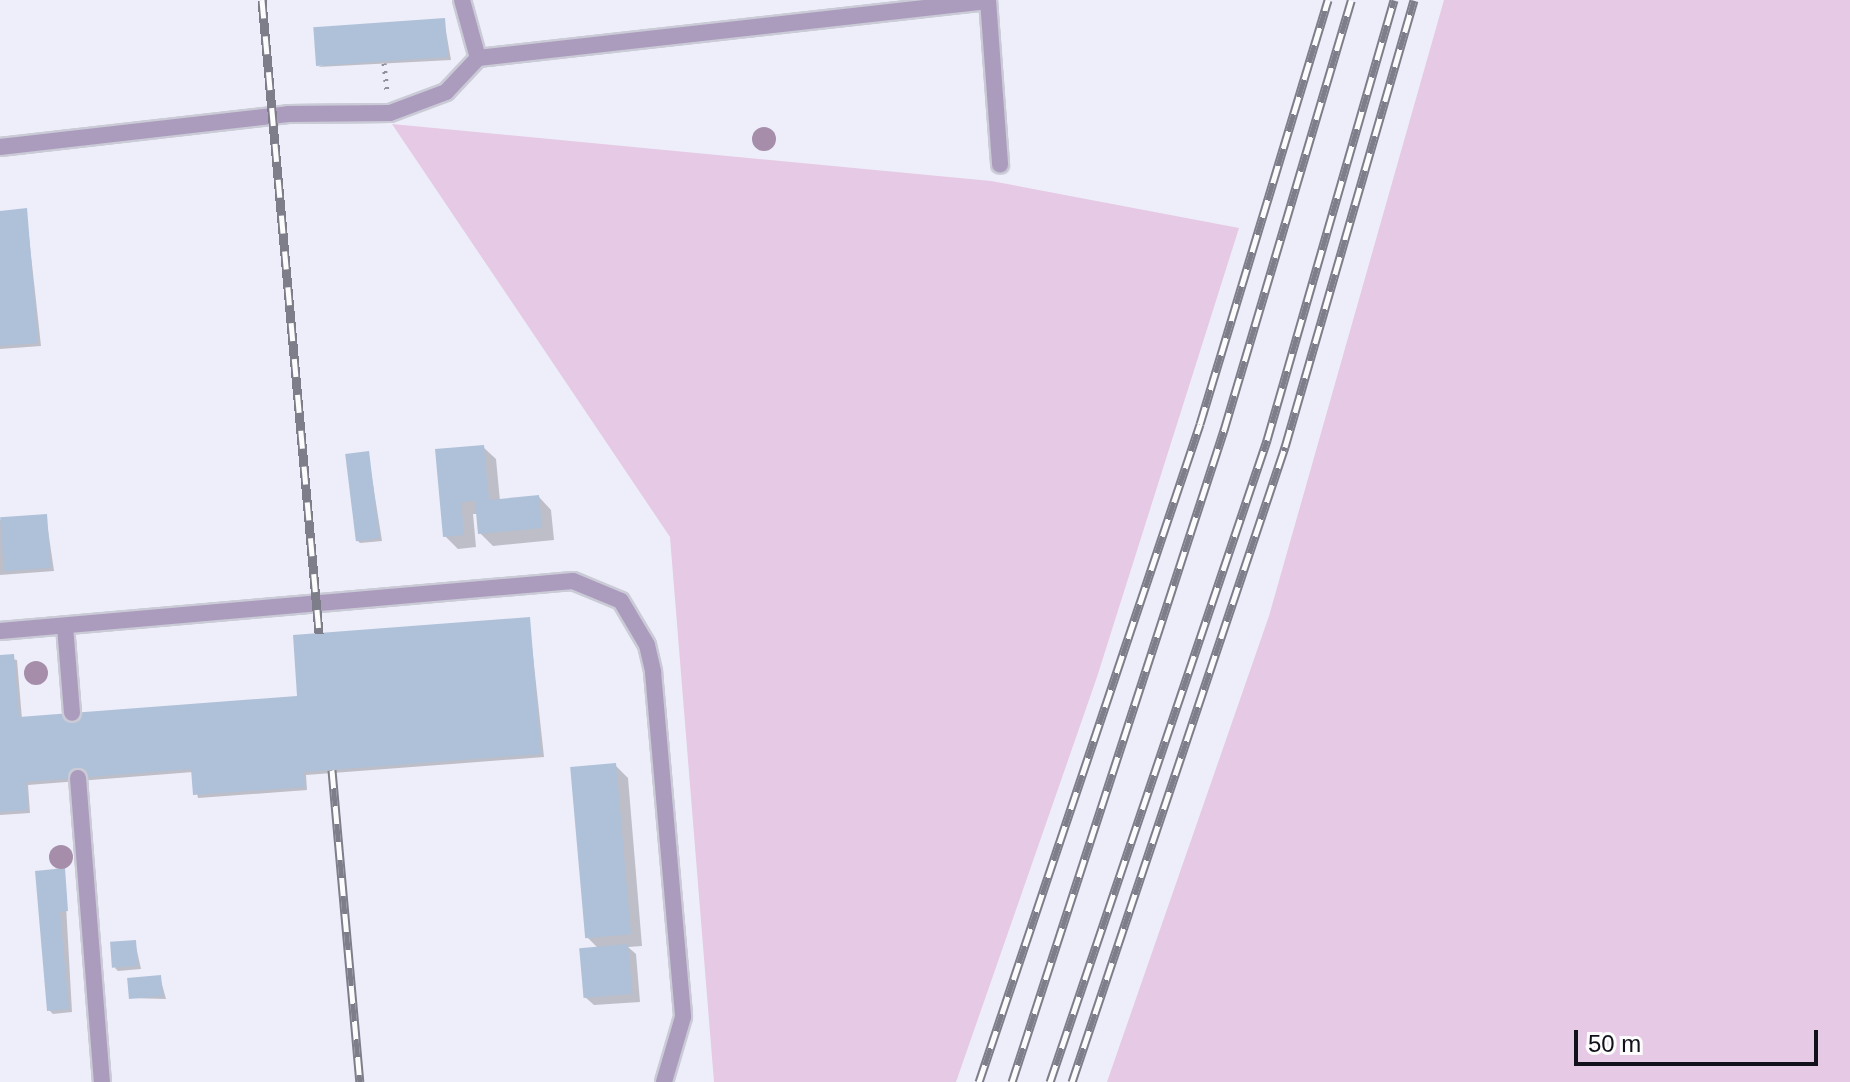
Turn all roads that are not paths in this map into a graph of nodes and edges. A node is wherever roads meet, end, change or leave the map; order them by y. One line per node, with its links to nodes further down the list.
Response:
1 (462, 0): 3 (lane)
2 (988, 0): 3 (lane); 5 (lane)
3 (478, 58): 4 (lane)
4 (0, 147)
5 (1000, 165)
6 (65, 626): 7 (lane); 8 (lane); 11 (lane)
7 (0, 631)
8 (72, 713)
9 (78, 778): 10 (lane)
10 (102, 1082)
11 (664, 1082)

